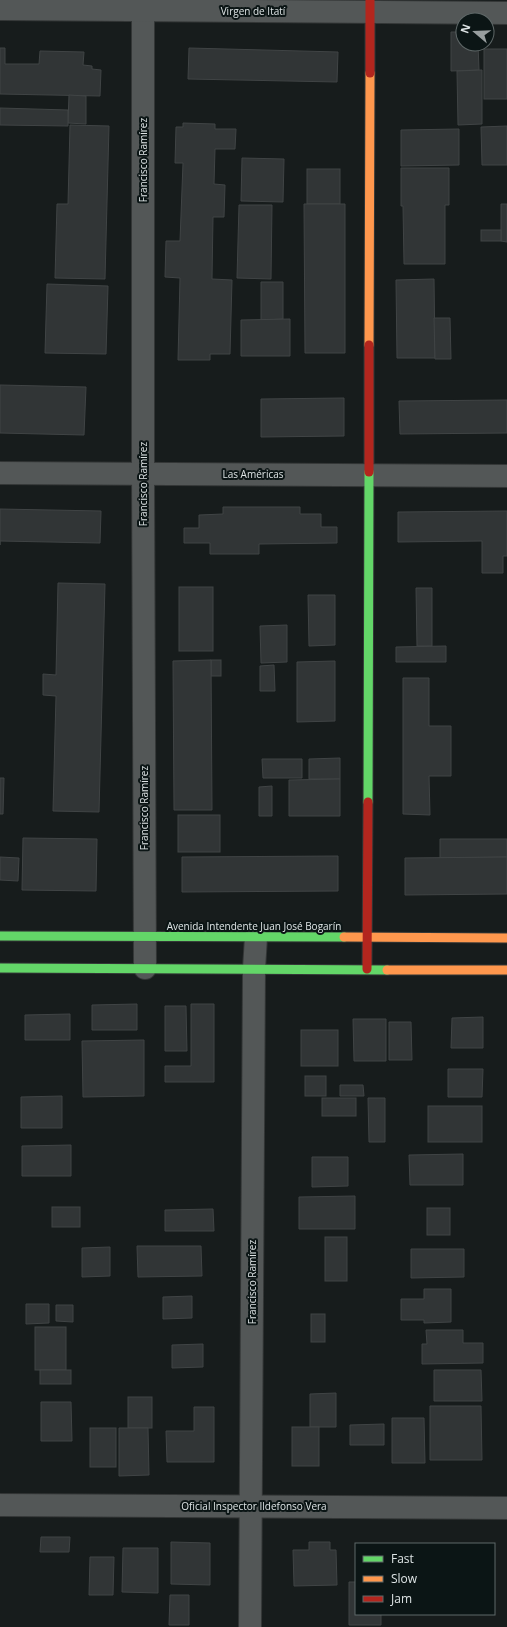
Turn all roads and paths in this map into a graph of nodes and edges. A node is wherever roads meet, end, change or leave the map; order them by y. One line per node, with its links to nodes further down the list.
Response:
1 (143, 5): 2 (street, Virgen de Itatí); 3 (street, Virgen de Itatí); 6 (street, Francisco Ramírez)
2 (370, 6): 4 (street, Virgen de Itatí); 7 (street)
3 (0, 9)
4 (507, 13)
5 (0, 473): 6 (street, Las Américas)
6 (143, 473): 7 (street, Las Américas); 10 (street, Francisco Ramírez)
7 (368, 475): 8 (street, Las Américas); 12 (street)
8 (507, 476)
9 (0, 936): 10 (street, Avenida Intendente Juan José Bogarín)
10 (145, 936): 11 (street, Avenida Intendente Juan José Bogarín); 15 (street, Francisco Ramírez)
11 (256, 937): 12 (street, Avenida Intendente Juan José Bogarín); 16 (street, Francisco Ramírez)
12 (367, 938): 13 (street, Avenida Intendente Juan José Bogarín); 17 (street)
13 (507, 938)
14 (0, 968): 15 (street)
15 (145, 968): 16 (street)
16 (254, 969): 17 (street); 20 (street, Francisco Ramírez)
17 (367, 969): 18 (street)
18 (507, 970)
19 (0, 1505): 20 (street, Oficial Inspector Ildefonso Vera)
20 (251, 1506): 21 (street, Oficial Inspector Ildefonso Vera); 22 (street, Francisco Ramírez)
21 (507, 1508)
22 (250, 1627)

